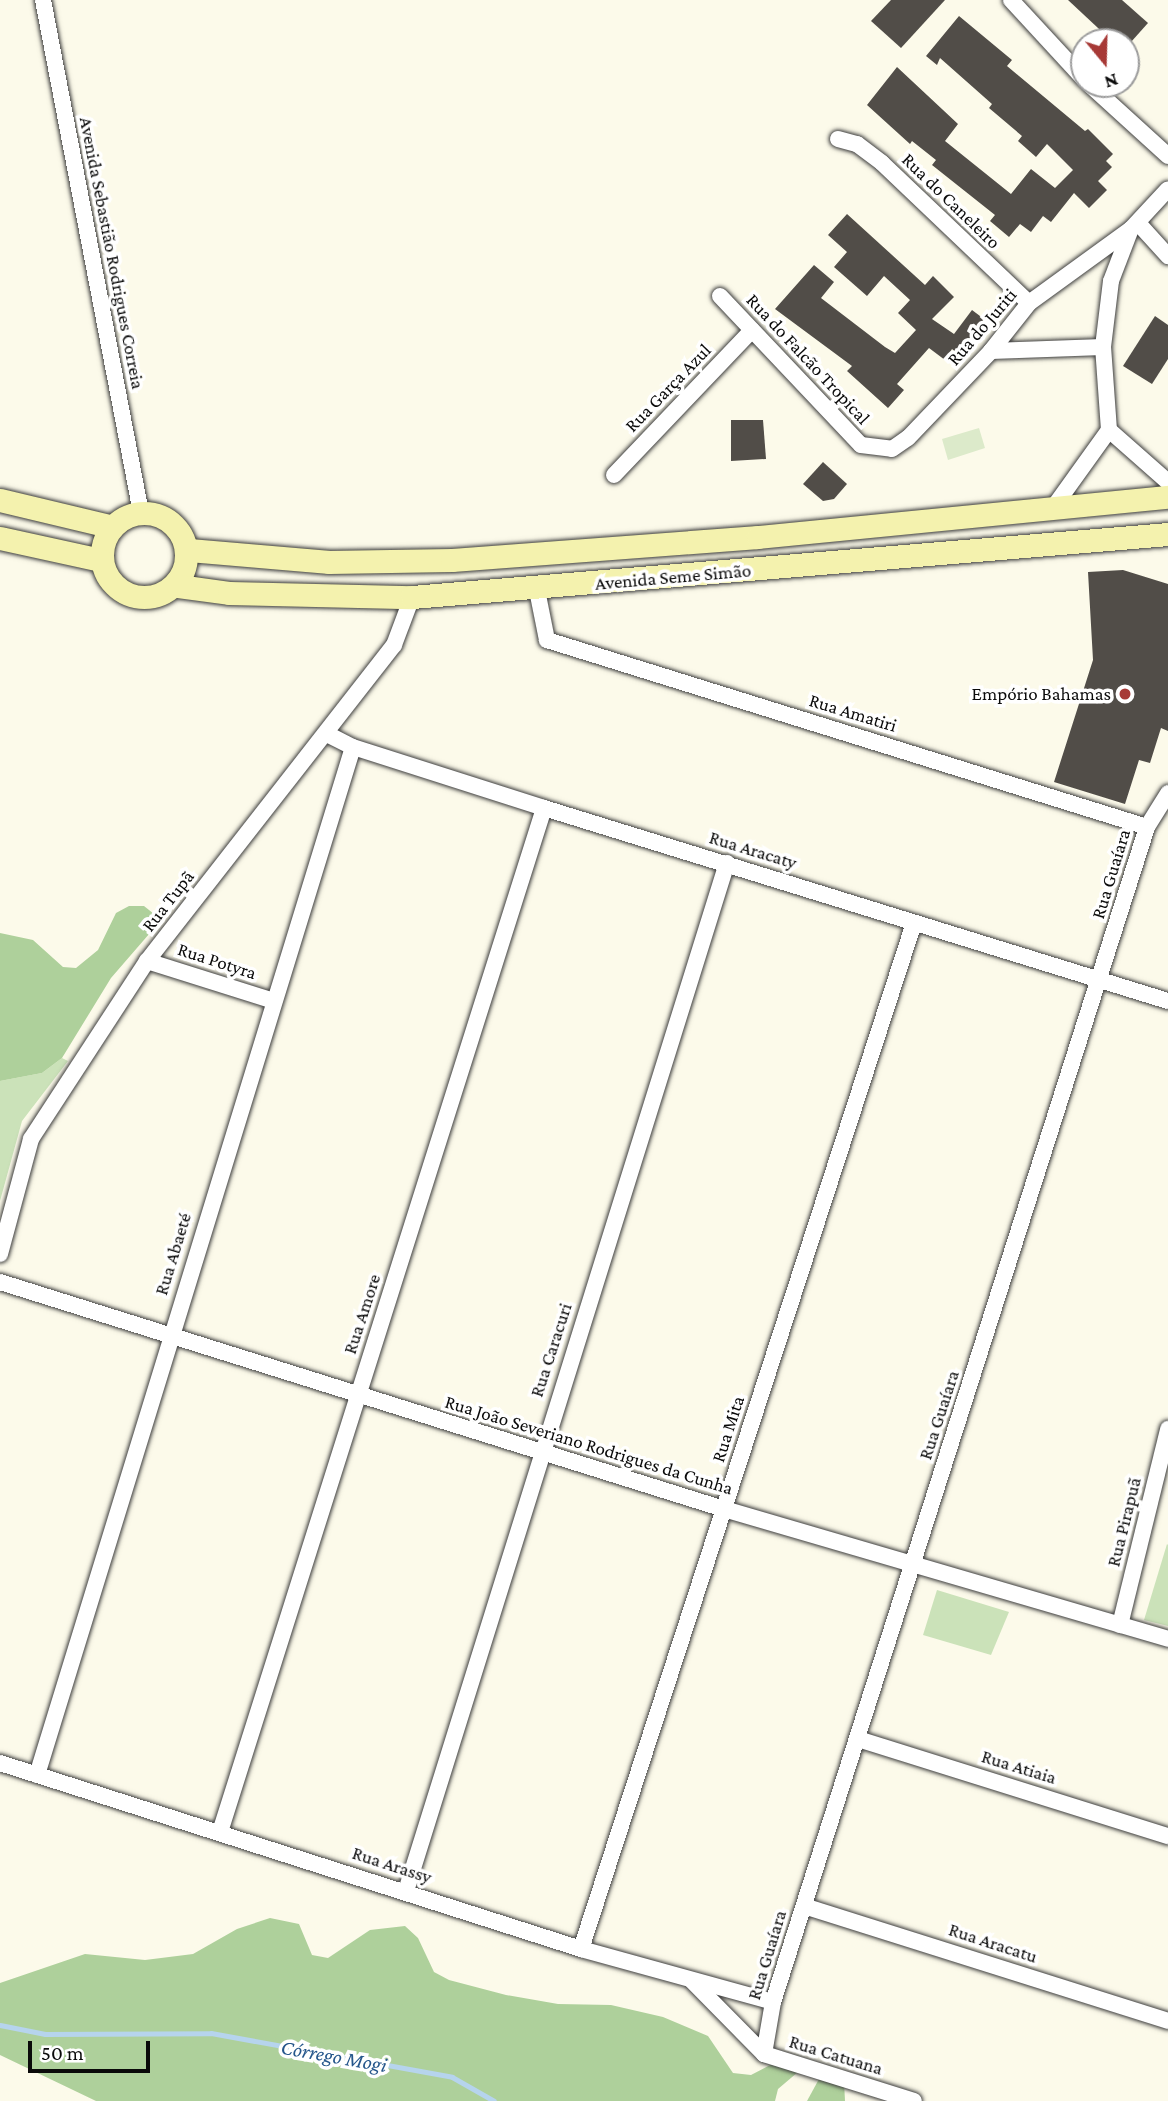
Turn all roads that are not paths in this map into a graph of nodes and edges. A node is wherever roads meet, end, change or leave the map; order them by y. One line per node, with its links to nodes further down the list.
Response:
1 (43, 0): 24 (street, Avenida Sebastião Rodrigues Correia)
2 (1011, 0): 3 (street)
3 (1070, 64)
4 (1104, 98): 6 (street)
5 (838, 139): 13 (street, Rua do Caneleiro)
6 (1168, 156)
7 (1168, 188): 8 (street)
8 (1134, 226): 9 (street); 10 (street, Rua do Juriti); 11 (street)
9 (1168, 256)
10 (1089, 259): 11 (street); 13 (street, Rua do Juriti)
11 (1111, 281): 15 (street)
12 (720, 296): 14 (street, Rua do Falcão Tropical)
13 (1029, 303): 16 (street, Rua do Juriti)
14 (752, 330): 18 (street, Rua do Falcão Tropical); 19 (street, Rua Garça Azul)
15 (1103, 347): 16 (street); 17 (street)
16 (991, 351): 18 (street, Rua do Juriti)
17 (1109, 430): 20 (street); 23 (street)
18 (908, 439)
19 (614, 475)
20 (1168, 482)
21 (1168, 497): 23 (main road, Avenida Seme Simão)
22 (0, 500): 26 (main road)
23 (1053, 508): 25 (main road, Avenida Seme Simão)
24 (141, 513): 26 (main road); 29 (main road)
25 (879, 524): 29 (main road, Avenida Seme Simão); 31 (main road)
26 (109, 526): 30 (main road)
27 (1168, 534): 31 (main road, Avenida Seme Simão)
28 (0, 538): 30 (main road)
29 (189, 551): 32 (main road)
30 (102, 560): 32 (main road)
31 (831, 563): 33 (main road, Avenida Seme Simão)
32 (178, 586): 34 (main road, Avenida Seme Simão)
33 (537, 590): 34 (main road, Avenida Seme Simão); 39 (street, Rua Amatiri)
34 (412, 597): 35 (street, Rua Tupã)
35 (327, 734): 36 (street, Rua Aracaty); 42 (street, Rua Tupã)
36 (353, 747): 38 (street, Rua Aracaty); 44 (street, Rua Abaeté)
37 (1168, 793): 39 (street, Rua Guaíara)
38 (544, 808): 40 (street, Rua Aracaty); 49 (street, Rua Amore)
39 (1147, 827): 43 (street, Rua Guaíara)
40 (727, 863): 41 (street, Rua Aracaty); 51 (street, Rua Caracuri)
41 (914, 923): 43 (street, Rua Aracaty); 52 (street, Rua Mita)
42 (147, 961): 44 (street, Rua Potyra); 46 (street, Rua Tupã)
43 (1100, 979): 45 (street, Rua Aracaty); 53 (street, Rua Guaíara)
44 (274, 1001): 48 (street, Rua Abaeté)
45 (1168, 1001)
46 (0, 1254)
47 (0, 1282): 48 (street, Rua João Severiano Rodrigues da Cunha)
48 (169, 1338): 49 (street, Rua João Severiano Rodrigues da Cunha); 58 (street, Rua Abaeté)
49 (358, 1395): 51 (street, Rua João Severiano Rodrigues da Cunha); 59 (street, Rua Amore)
50 (1168, 1429): 54 (street, Rua Pirapuã)
51 (541, 1451): 52 (street, Rua João Severiano Rodrigues da Cunha); 61 (street, Rua Caracuri)
52 (724, 1509): 53 (street, Rua João Severiano Rodrigues da Cunha); 63 (street, Rua Mita)
53 (914, 1564): 54 (street, Rua João Severiano Rodrigues da Cunha); 56 (street, Rua Guaíara)
54 (1120, 1625): 55 (street, Rua João Severiano Rodrigues da Cunha)
55 (1168, 1639)
56 (858, 1739): 60 (street, Rua Atiaia); 62 (street, Rua Guaíara)
57 (0, 1763): 58 (street, Rua Arassy)
58 (37, 1775): 59 (street, Rua Arassy)
59 (220, 1832): 61 (street, Rua Arassy)
60 (1168, 1836)
61 (406, 1891): 63 (street, Rua Arassy)
62 (804, 1906): 65 (street, Rua Guaíara); 66 (street, Rua Aracatu)
63 (581, 1949): 64 (street, Rua Arassy)
64 (691, 1981): 65 (street, Rua Arassy); 67 (street, Rua Catuana)
65 (774, 2002): 67 (street, Rua Guaíara)
66 (1168, 2021)
67 (764, 2054): 68 (street, Rua Catuana)
68 (914, 2101)

